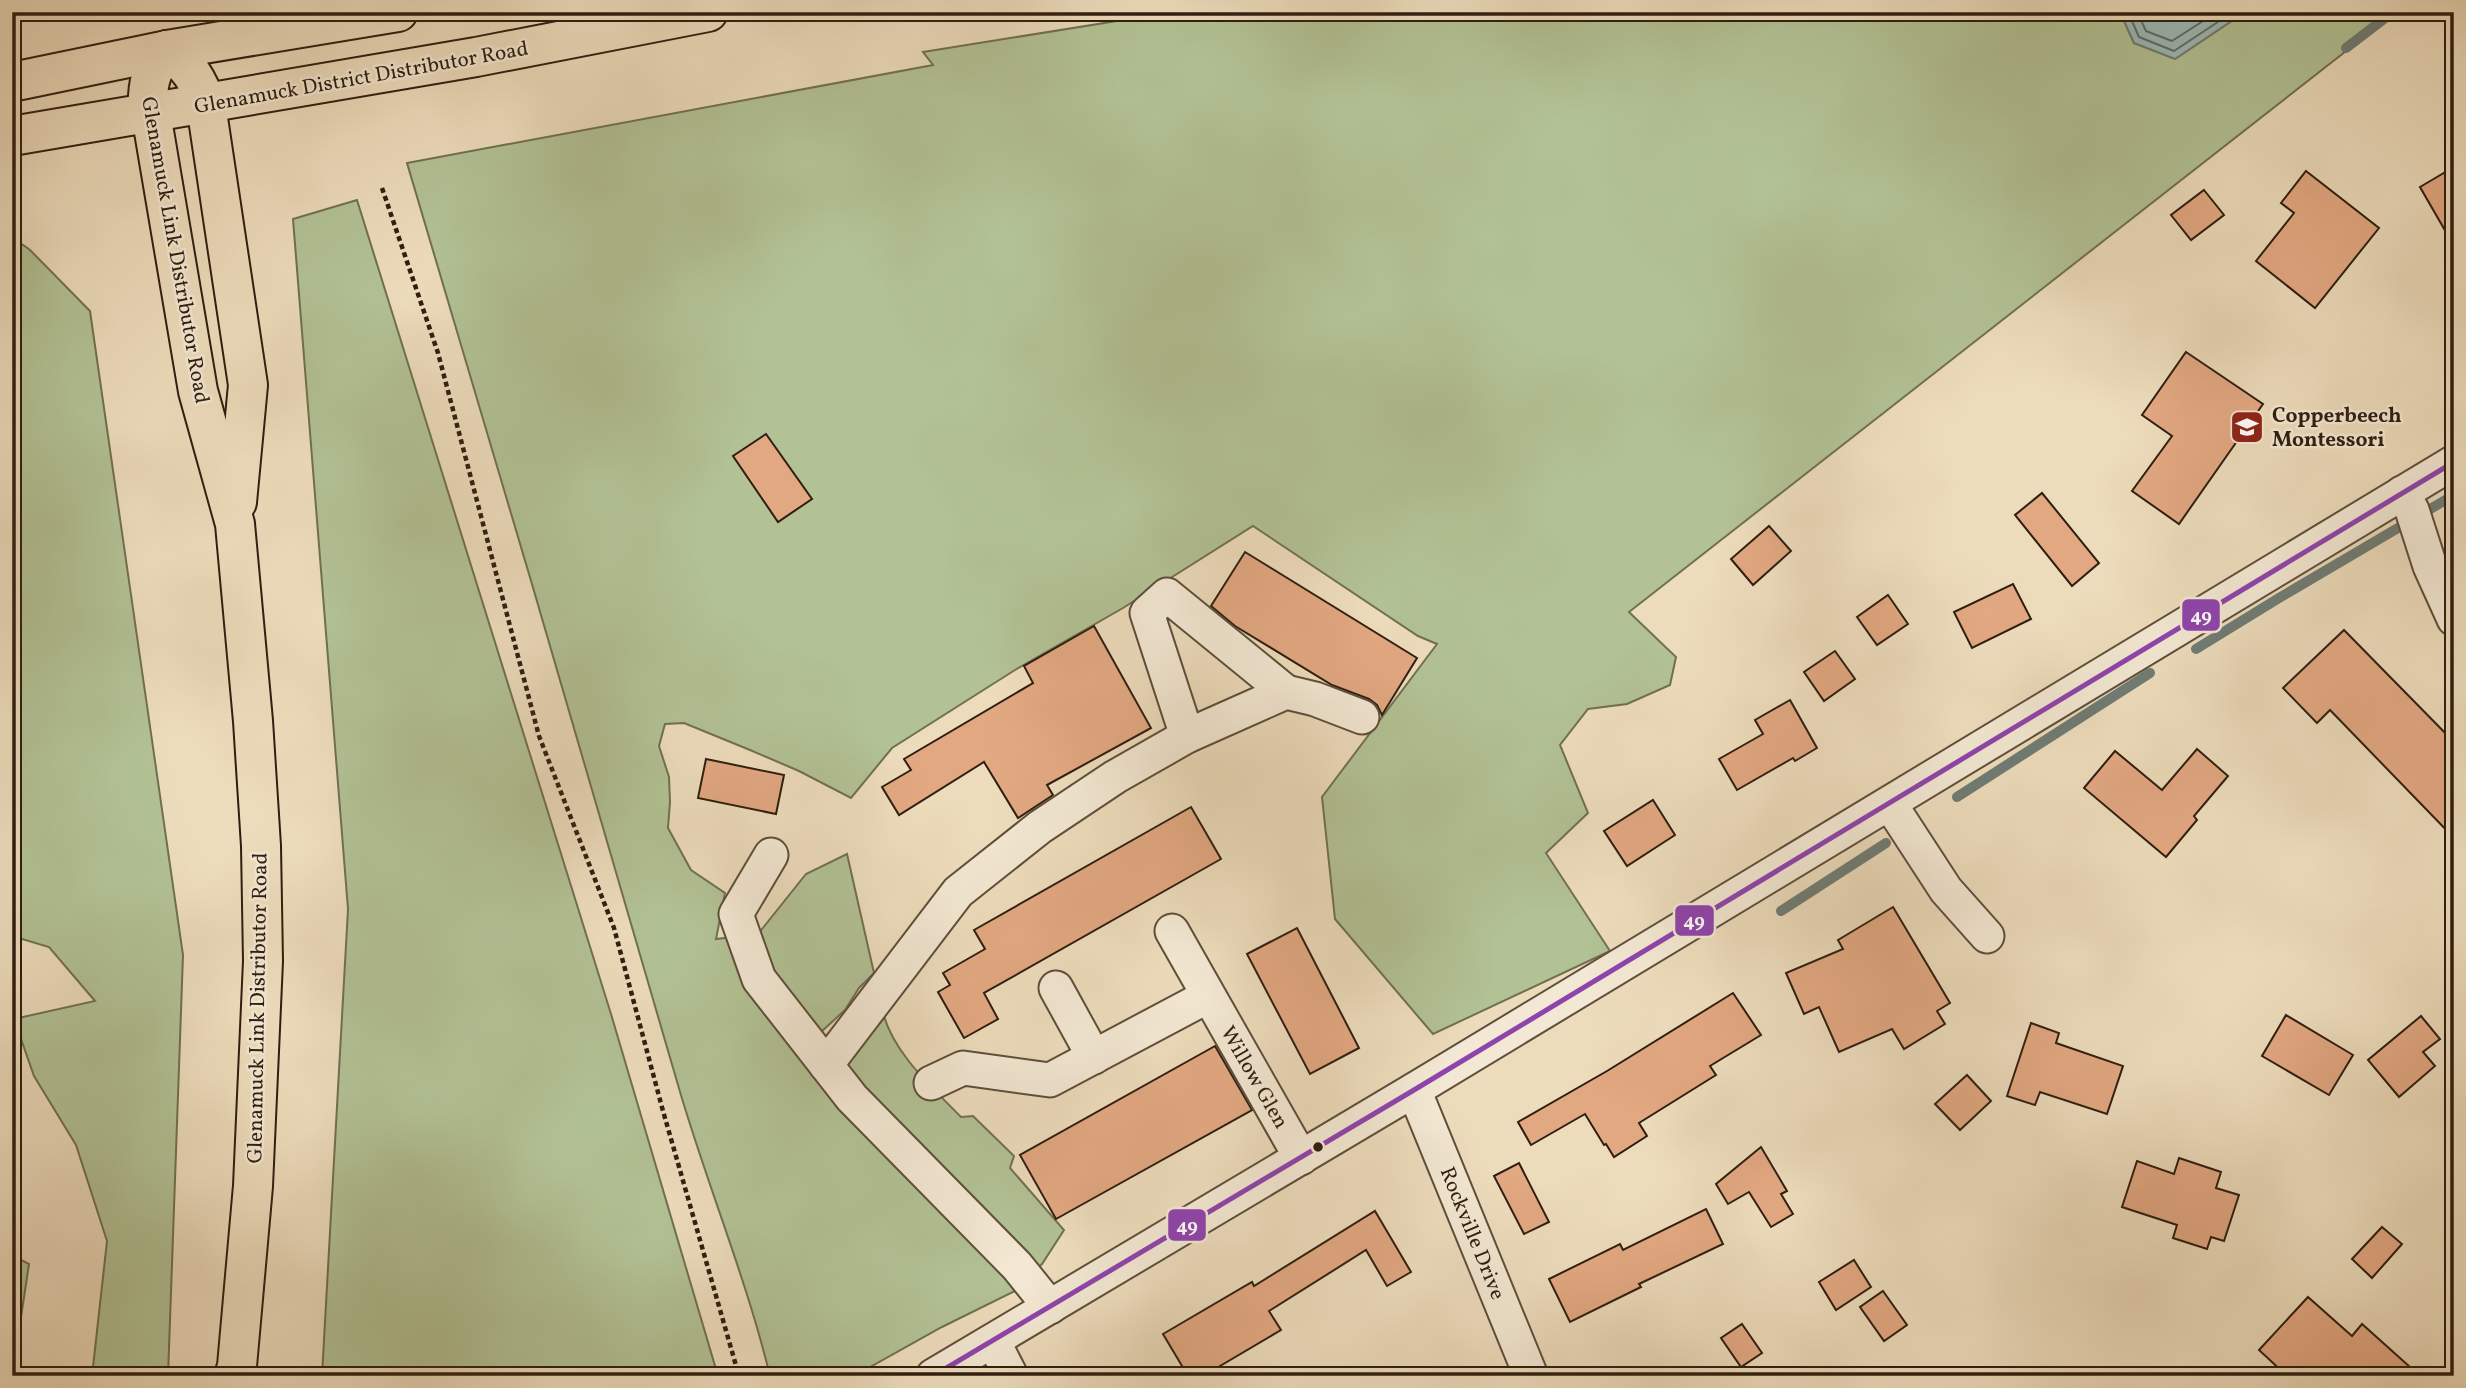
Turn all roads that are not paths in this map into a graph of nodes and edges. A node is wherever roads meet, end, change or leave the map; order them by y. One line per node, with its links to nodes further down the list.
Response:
1 (398, 12): 3 (main road)
2 (708, 12): 5 (main road, Glenamuck District Distributor Road)
3 (167, 50): 4 (main road); 5 (main road, Glenamuck Link Distributor Road); 6 (main road, Glenamuck Link Distributor Road)
4 (12, 82)
5 (206, 105): 6 (main road, Glenamuck District Distributor Road); 10 (main road, Glenamuck Link Distributor Road)
6 (150, 114): 7 (main road, Glenamuck District Distributor Road); 10 (main road, Glenamuck Link Distributor Road)
7 (12, 136)
8 (2454, 462): 9 (street)
9 (2411, 511): 11 (street); 15 (street)
10 (235, 524): 28 (main road, Glenamuck Link Distributor Road)
11 (2454, 619)
12 (1286, 692): 13 (street); 14 (street); 14 (street)
13 (1362, 717)
14 (1187, 736): 22 (street)
15 (1890, 804): 18 (street); 24 (street)
16 (771, 855): 22 (street)
17 (1172, 931): 20 (street, Willow Glen)
18 (1987, 936)
19 (1056, 988): 21 (street)
20 (1209, 996): 21 (street); 25 (street, Willow Glen)
21 (1094, 1057): 23 (street)
22 (826, 1065): 26 (street)
23 (931, 1083)
24 (1414, 1090): 25 (street); 31 (street, Rockville Drive)
25 (1301, 1158): 26 (street)
26 (1050, 1307): 27 (street)
27 (993, 1341): 29 (street); 30 (street)
28 (237, 1373)
29 (933, 1376)
30 (1011, 1376)
31 (1531, 1376)

